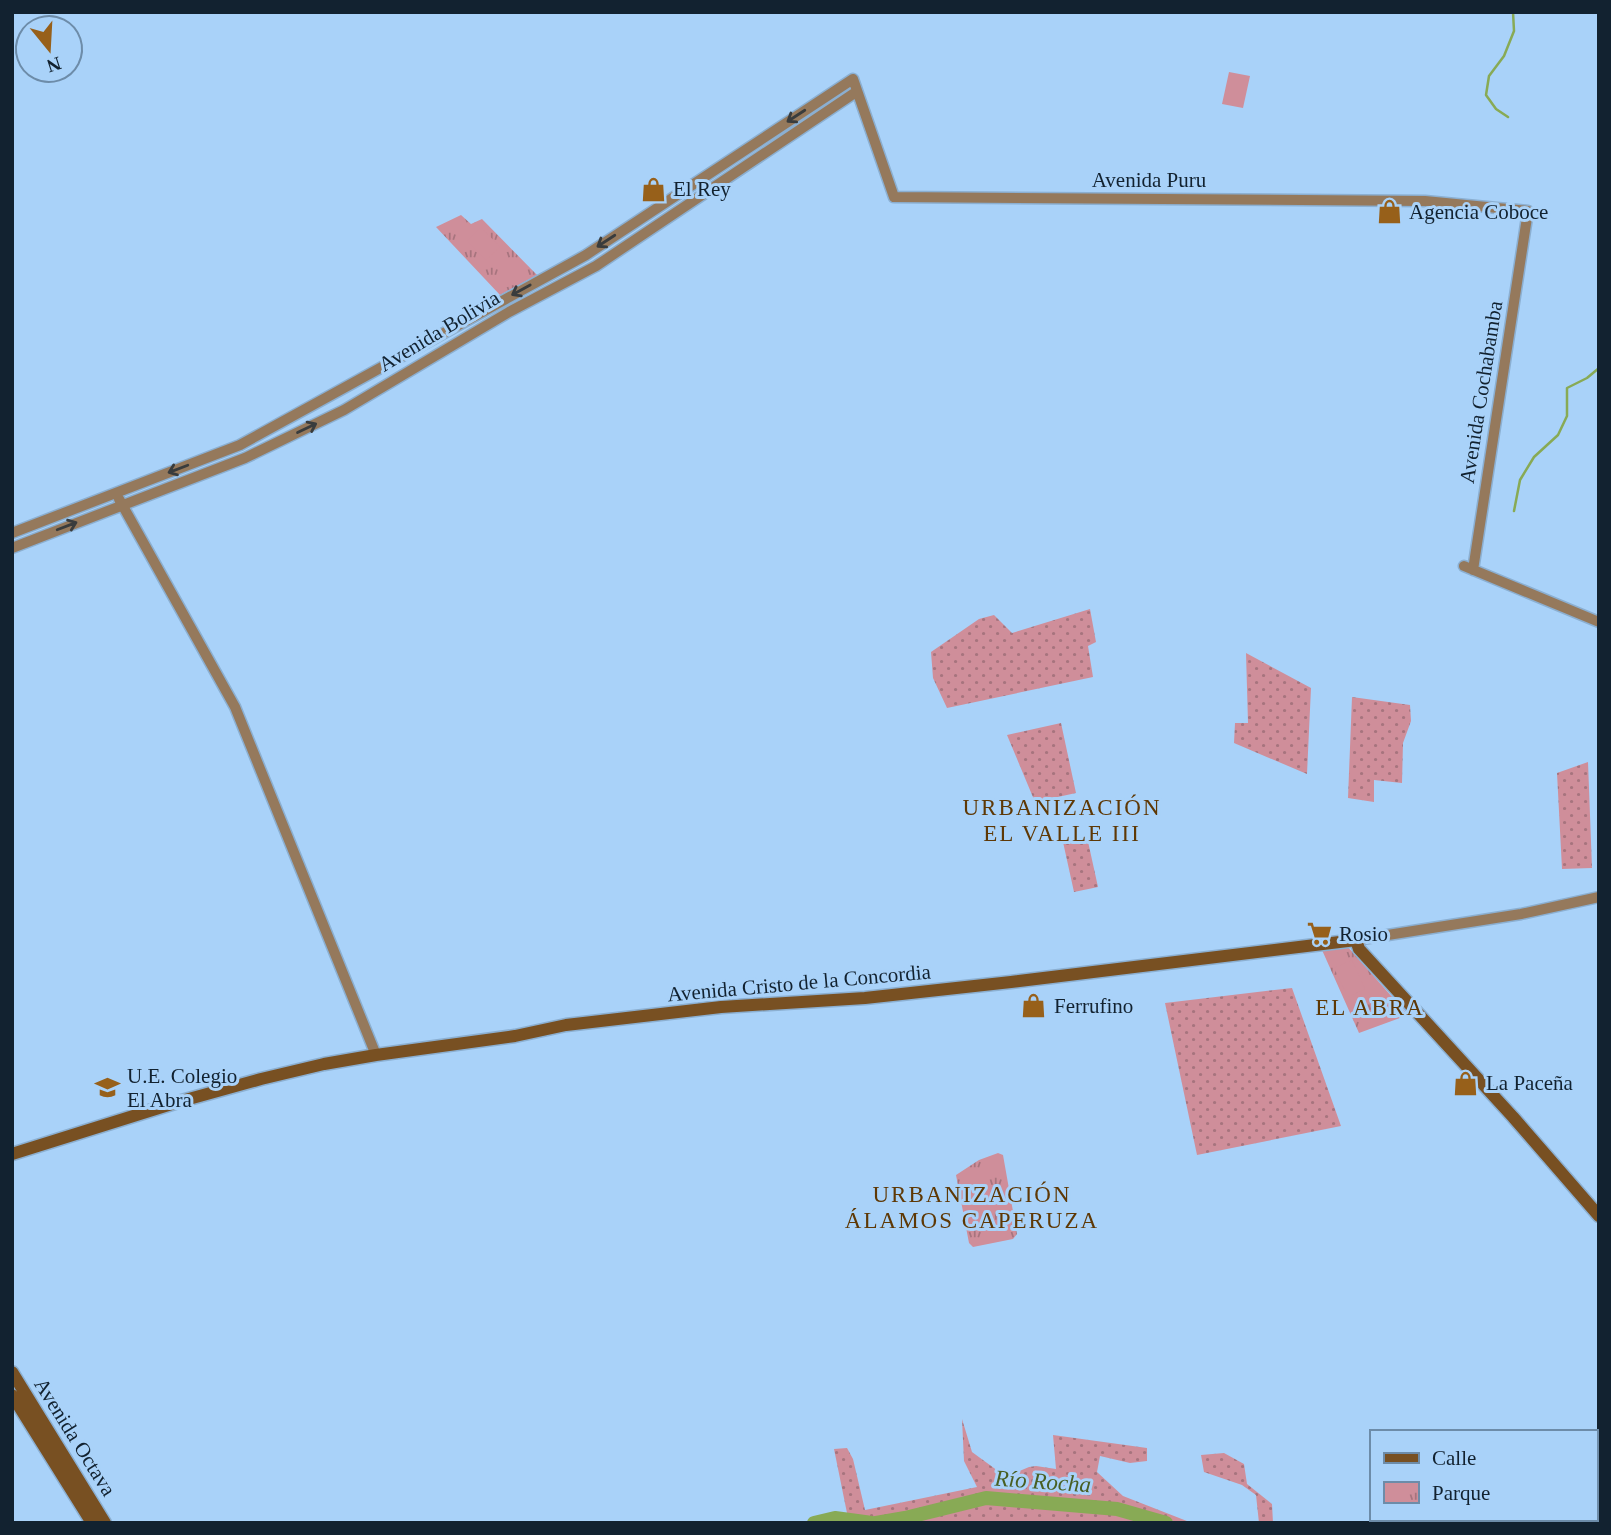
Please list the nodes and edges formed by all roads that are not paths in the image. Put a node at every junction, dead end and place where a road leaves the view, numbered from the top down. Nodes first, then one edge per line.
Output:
1 (853, 79) joint
2 (856, 92) junction
3 (1528, 211) joint
4 (116, 493) junction
5 (123, 505) junction
6 (12, 533) edge
7 (12, 547) edge
8 (1599, 622) edge
9 (1599, 897) edge
10 (1356, 940) junction
11 (376, 1055) junction
12 (12, 1154) edge
13 (1599, 1216) edge
14 (12, 1373) edge
15 (12, 1395) edge
16 (92, 1523) edge
17 (105, 1523) edge

1 - 2 street, Avenida Puru
1 -> 4 street, Avenida Bolivia
2 - 3 street, Avenida Puru
5 -> 2 street, Avenida Bolivia
3 - 8 street, Avenida Cochabamba
4 - 5 street
4 - 6 street, Avenida Bolivia
7 -> 5 street, Avenida Bolivia
5 - 11 street
9 - 10 street, Avenida Cristo de la Concordia
10 - 11 main road, Avenida Cristo de la Concordia
10 - 13 main road
11 - 12 main road, Avenida Cristo de la Concordia
14 - 17 main road, Avenida Octava
15 - 16 main road, Avenida Octava

